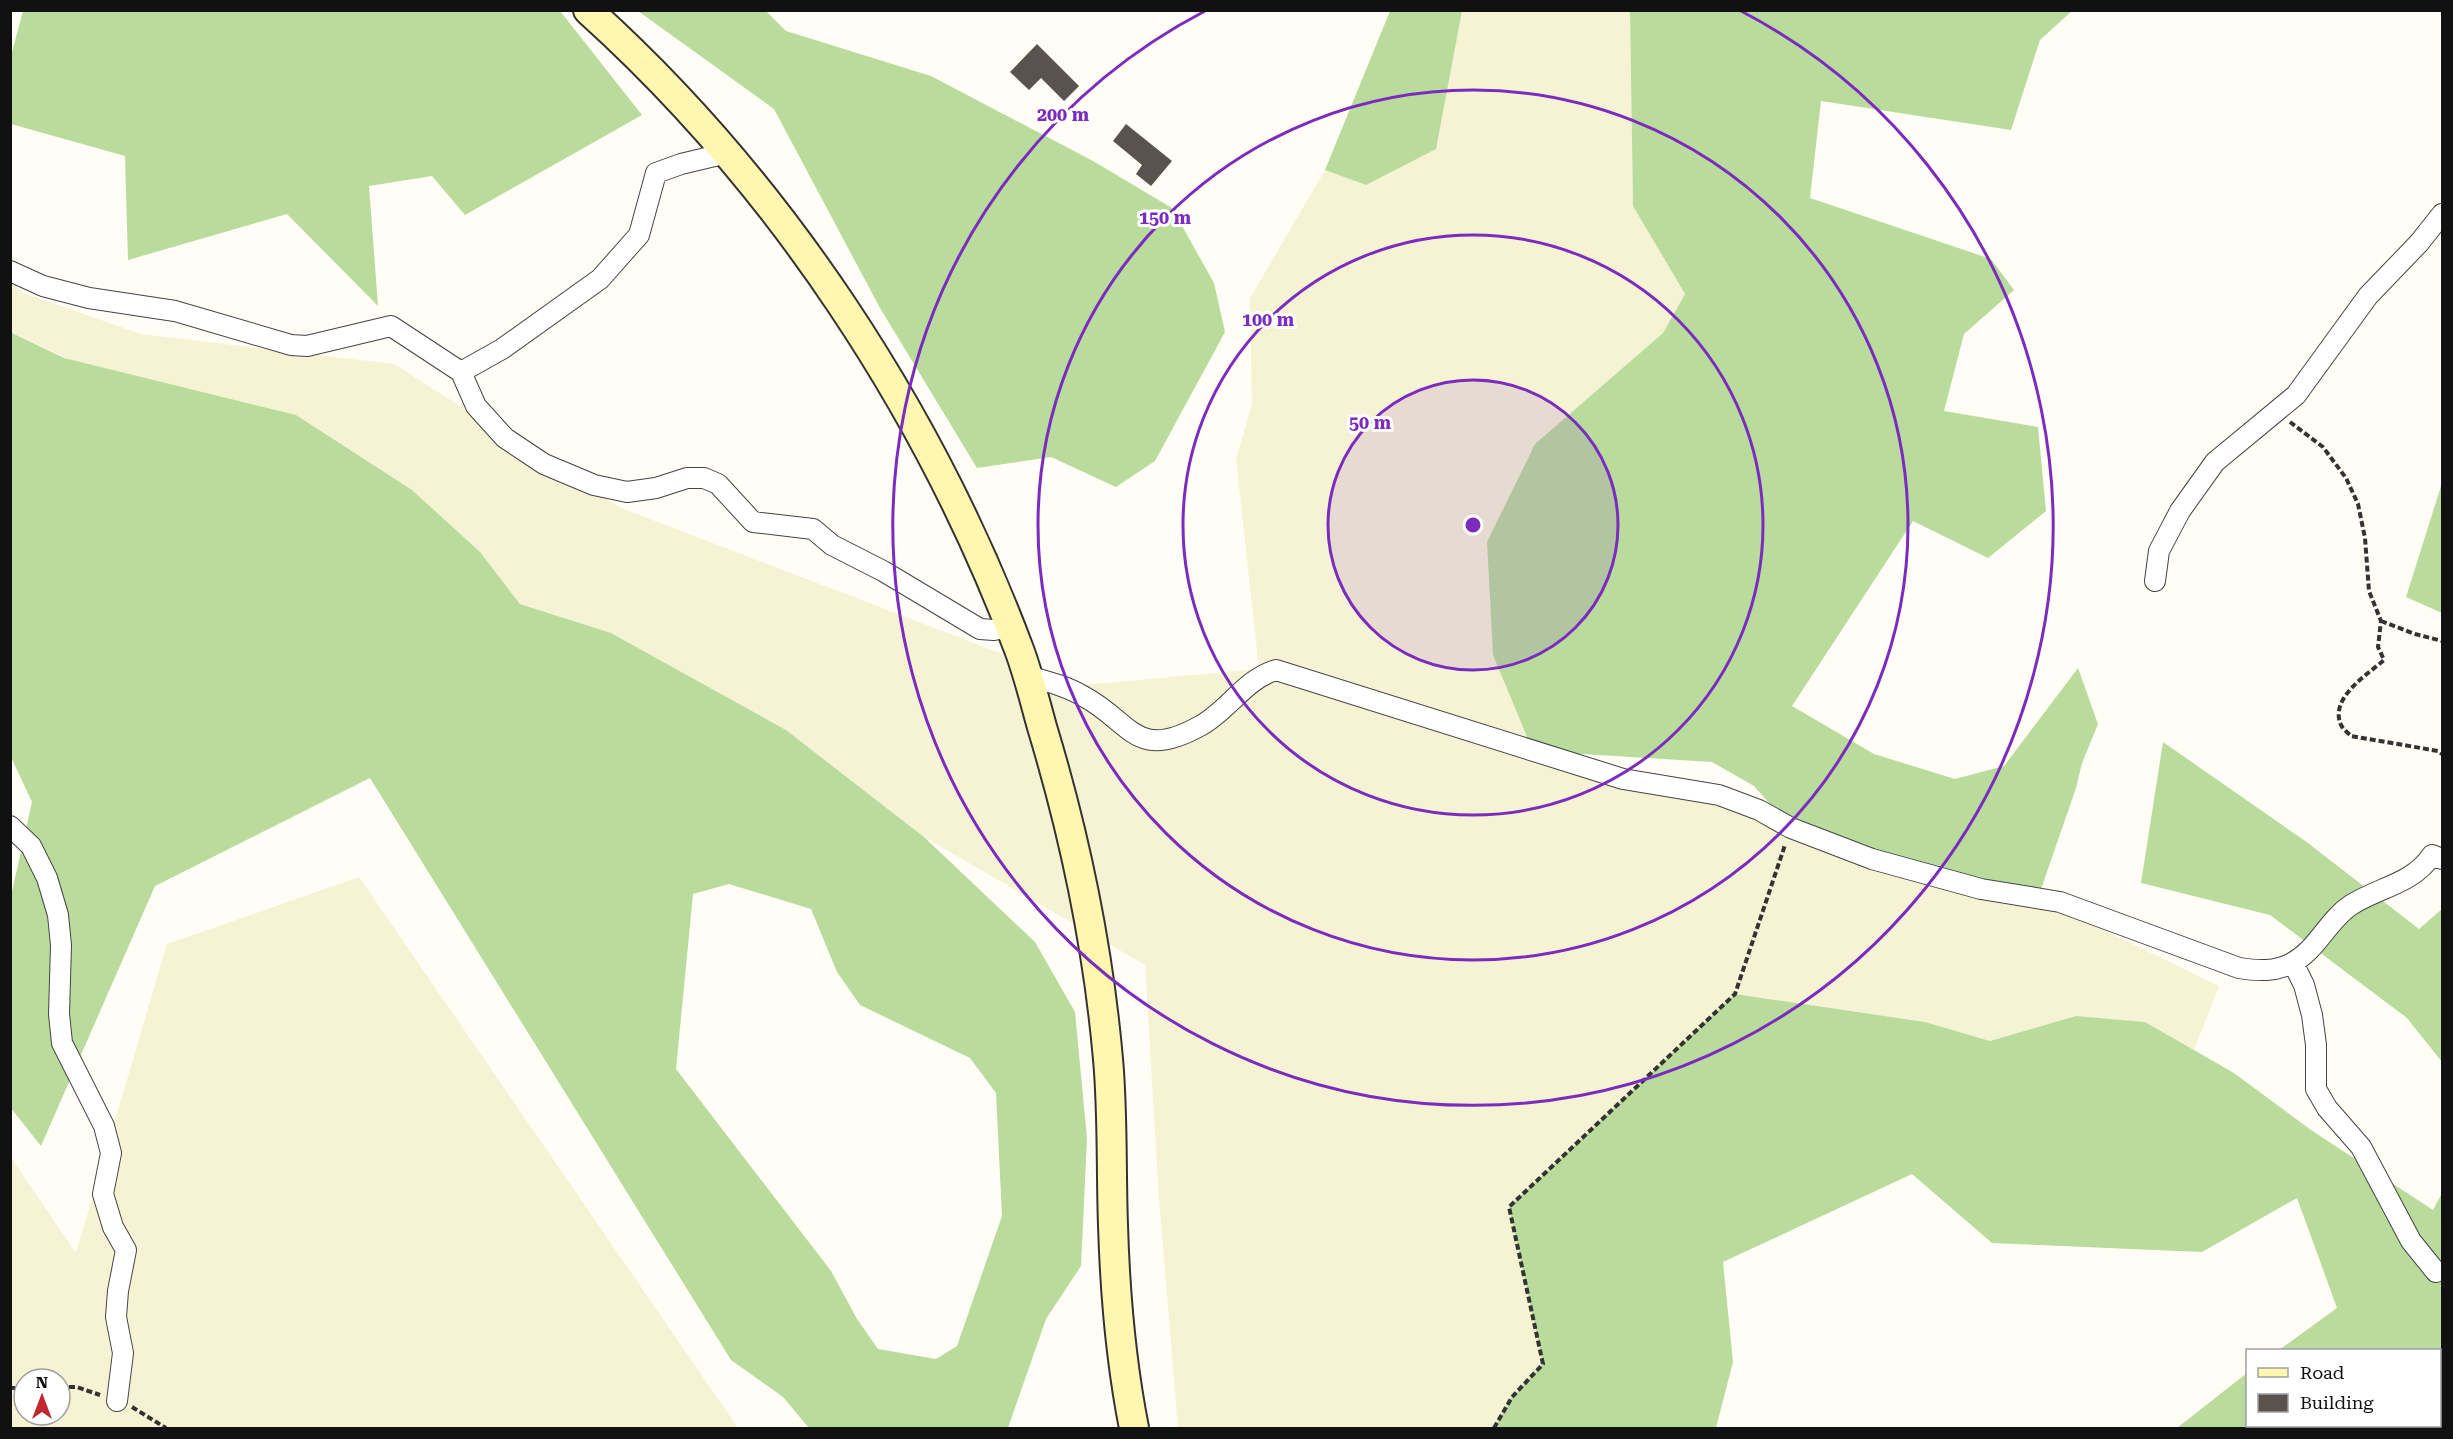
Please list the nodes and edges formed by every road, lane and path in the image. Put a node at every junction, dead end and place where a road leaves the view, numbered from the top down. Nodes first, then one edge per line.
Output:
1 (588, 10) edge
2 (727, 153) junction
3 (2442, 214) edge
4 (10, 271) edge
5 (461, 372) junction
6 (2276, 411) junction
7 (2155, 580) dead end
8 (2381, 621) junction
9 (1009, 627) junction
10 (2442, 641) edge
11 (1027, 676) junction
12 (2442, 754) edge
13 (10, 826) edge
14 (1791, 828) junction
15 (2442, 859) edge
16 (2293, 963) junction
17 (2436, 1272) dead end
18 (117, 1401) dead end
19 (1134, 1428) edge
20 (1494, 1428) edge

1 - 2 street
2 - 5 street
2 - 9 street
3 - 6 street
4 - 5 street
5 - 9 street
6 - 7 street
6 - 8 path
8 - 10 path
8 - 12 path
9 - 11 street
11 - 14 street
11 - 19 street
13 - 18 street
14 - 16 street
14 - 20 path
15 - 16 street
16 - 17 street

